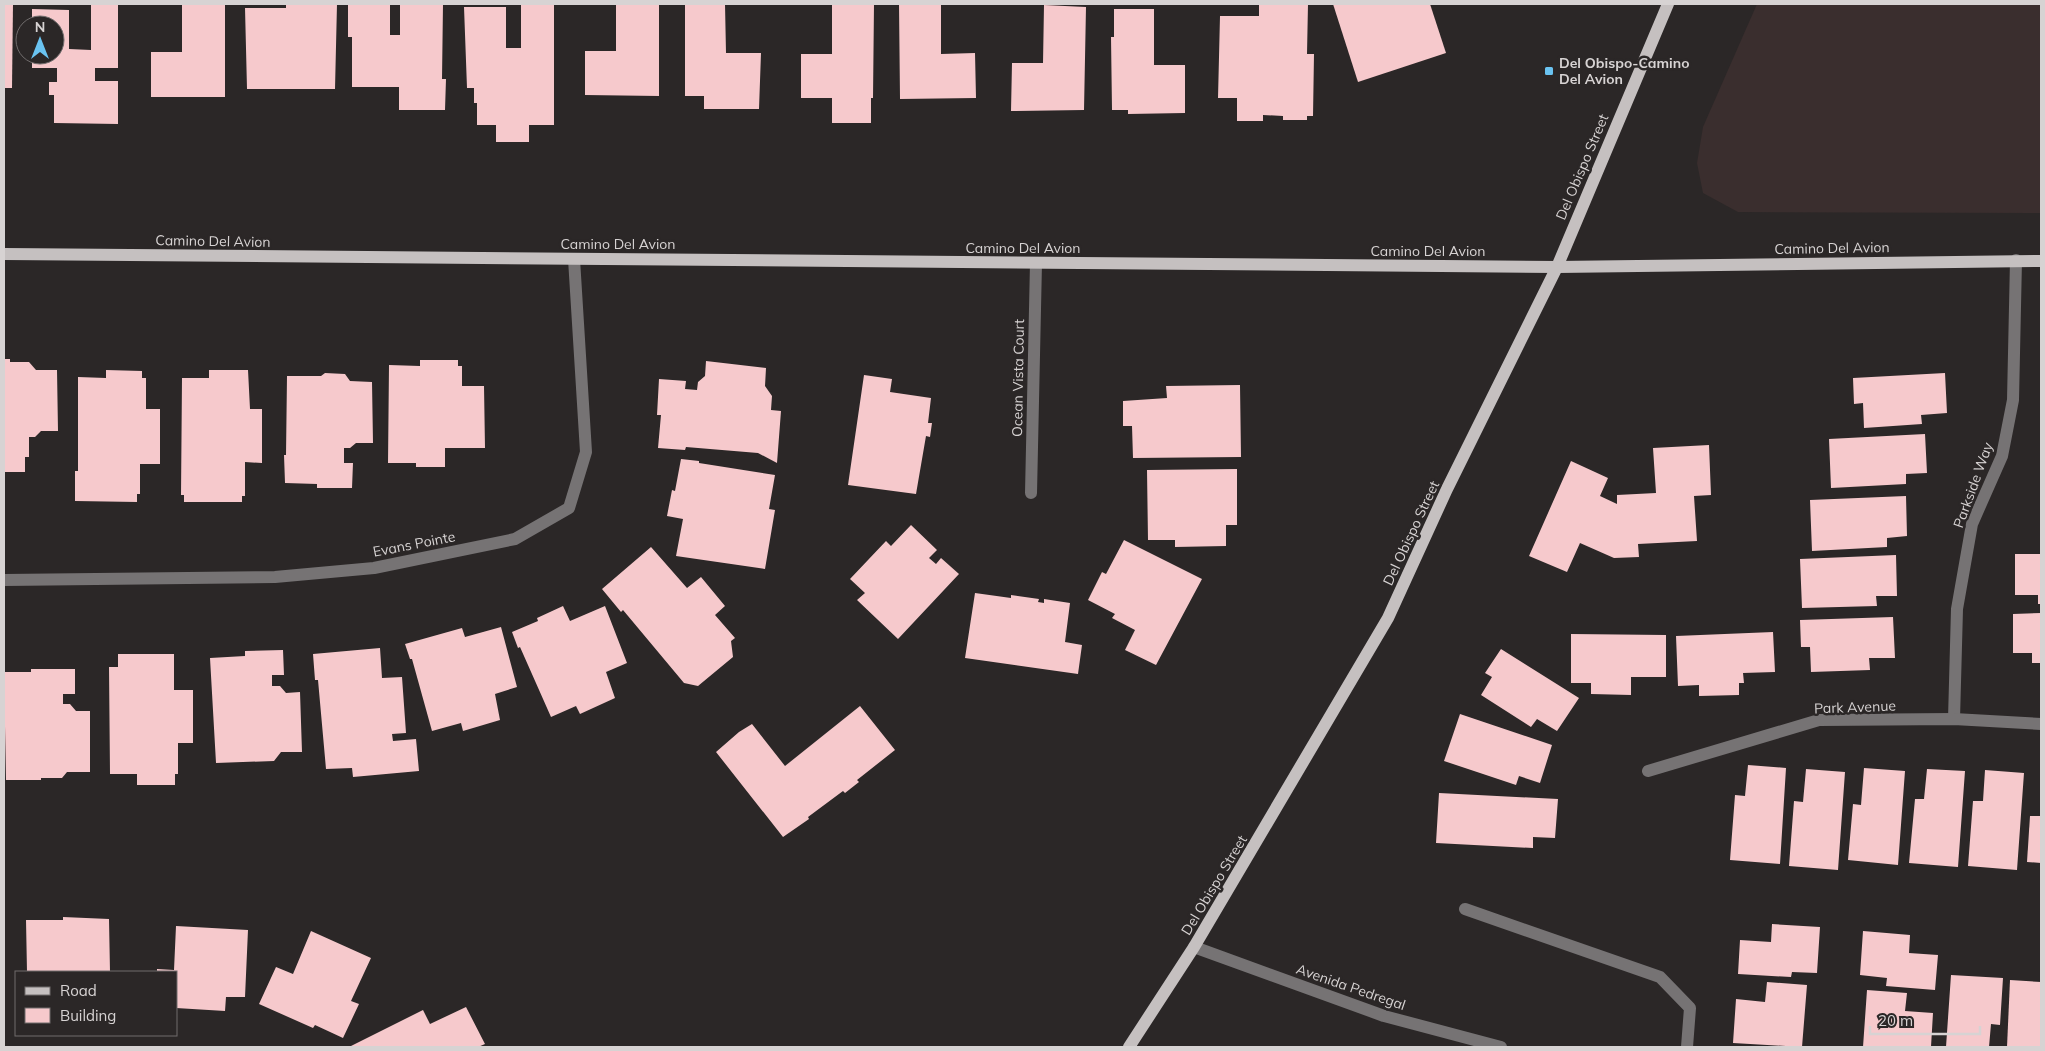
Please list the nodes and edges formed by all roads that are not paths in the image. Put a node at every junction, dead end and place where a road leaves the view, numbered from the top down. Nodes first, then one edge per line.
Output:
1 (1668, 4) edge
2 (4, 254) edge
3 (574, 259) junction
4 (2016, 260) junction
5 (2041, 261) edge
6 (1036, 263) junction
7 (1556, 267) junction
8 (1030, 493) dead end
9 (4, 580) edge
10 (1954, 719) junction
11 (2041, 724) edge
12 (1648, 771) dead end
13 (1465, 909) dead end
14 (1194, 947) junction
15 (1129, 1047) edge
16 (1501, 1047) edge
17 (1687, 1047) edge

1 - 7 main road, Del Obispo Street
2 - 3 main road, Camino Del Avion
3 - 6 main road, Camino Del Avion
3 - 9 street, Evans Pointe
4 - 5 main road, Camino Del Avion
4 - 7 main road, Camino Del Avion
4 - 10 street, Parkside Way
6 - 7 main road, Camino Del Avion
6 - 8 street, Ocean Vista Court
7 - 14 main road, Del Obispo Street
10 - 11 street, Park Avenue
10 - 12 street, Park Avenue
13 - 17 street
14 - 15 main road, Del Obispo Street
14 - 16 street, Avenida Pedregal

